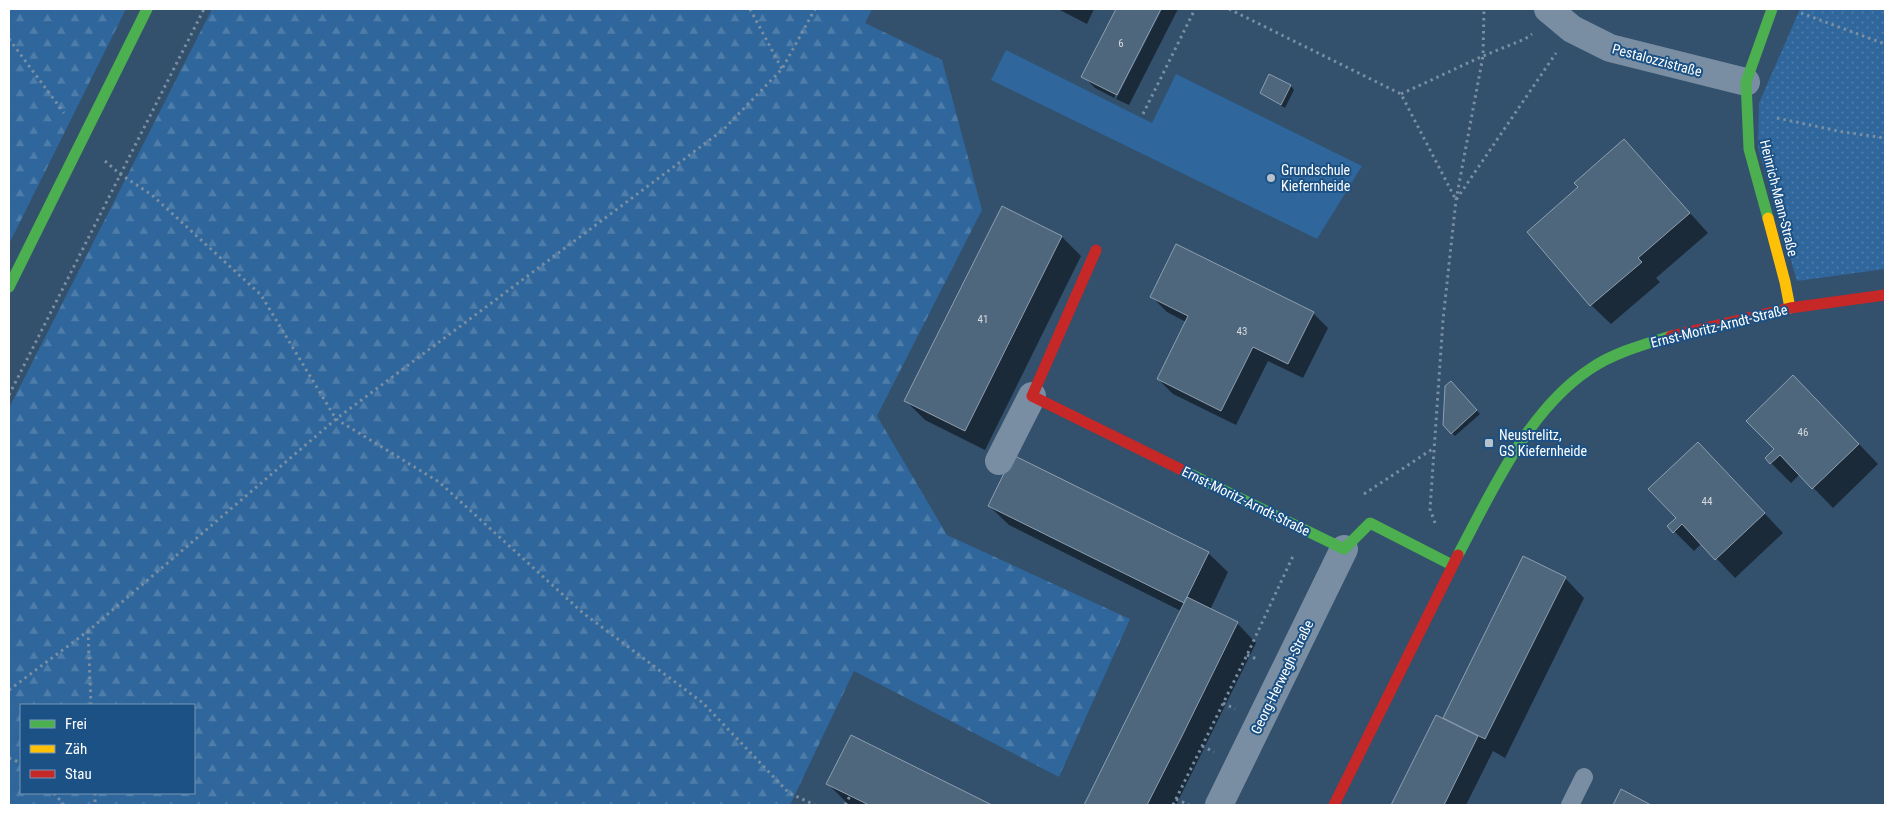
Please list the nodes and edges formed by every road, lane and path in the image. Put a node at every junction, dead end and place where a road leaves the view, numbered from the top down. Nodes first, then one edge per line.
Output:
1 (147, 9) edge
2 (204, 9) edge
3 (750, 9) edge
4 (815, 9) edge
5 (1195, 9) edge
6 (1229, 9) edge
7 (1484, 9) edge
8 (1772, 9) edge
9 (1800, 12) dead end
10 (1559, 18) edge
11 (9, 39) edge
12 (1885, 44) edge
13 (1483, 56) junction
14 (782, 69) junction
15 (1746, 82) junction
16 (1401, 94) junction
17 (1747, 111) junction
18 (1143, 114) dead end
19 (1885, 138) edge
20 (82, 140) junction
21 (120, 174) junction
22 (1456, 200) junction
23 (1096, 250) dead end
24 (9, 287) edge
25 (1885, 295) edge
26 (1790, 308) junction
27 (9, 395) edge
28 (1032, 396) junction
29 (336, 419) junction
30 (1435, 448) junction
31 (1000, 462) dead end
32 (1359, 498) dead end
33 (1305, 530) junction
34 (1344, 549) junction
35 (1452, 565) junction
36 (88, 631) junction
37 (9, 690) edge
38 (91, 704) edge
39 (1584, 777) dead end
40 (55, 794) edge
41 (850, 796) dead end
42 (1175, 799) junction
43 (64, 805) edge
44 (815, 805) edge
45 (845, 805) edge
46 (1172, 805) edge
47 (1189, 805) edge
48 (1219, 805) edge
49 (1334, 805) edge
50 (1570, 805) edge

1 - 20 street
2 - 21 path
3 - 14 path
4 - 14 path
5 - 18 path
6 - 16 path
7 - 13 path
8 - 15 street, Heinrich-Mann-Straße
9 - 12 path
10 - 13 path
10 - 15 street, Pestalozzistraße
10 - 22 path
11 - 20 path
13 - 16 path
13 - 22 path
14 - 29 path
15 - 17 street, Heinrich-Mann-Straße
16 - 22 path
17 - 19 path
17 - 26 street, Heinrich-Mann-Straße
20 - 21 path
20 - 24 street
21 - 27 path
21 - 29 path
22 - 30 path
23 - 28 street
25 - 26 street, Ernst-Moritz-Arndt-Straße
26 - 35 street, Ernst-Moritz-Arndt-Straße
28 - 31 street
28 - 33 street, Ernst-Moritz-Arndt-Straße
29 - 36 path
29 - 44 path
30 - 32 path
30 - 35 path
33 - 34 street, Ernst-Moritz-Arndt-Straße
33 - 42 path
34 - 35 street
34 - 48 street, Georg-Herwegh-Straße
35 - 49 street, Ernst-Moritz-Arndt-Straße
36 - 37 path
36 - 38 path
39 - 50 lane
40 - 43 path
41 - 45 path
42 - 46 path
42 - 47 path

